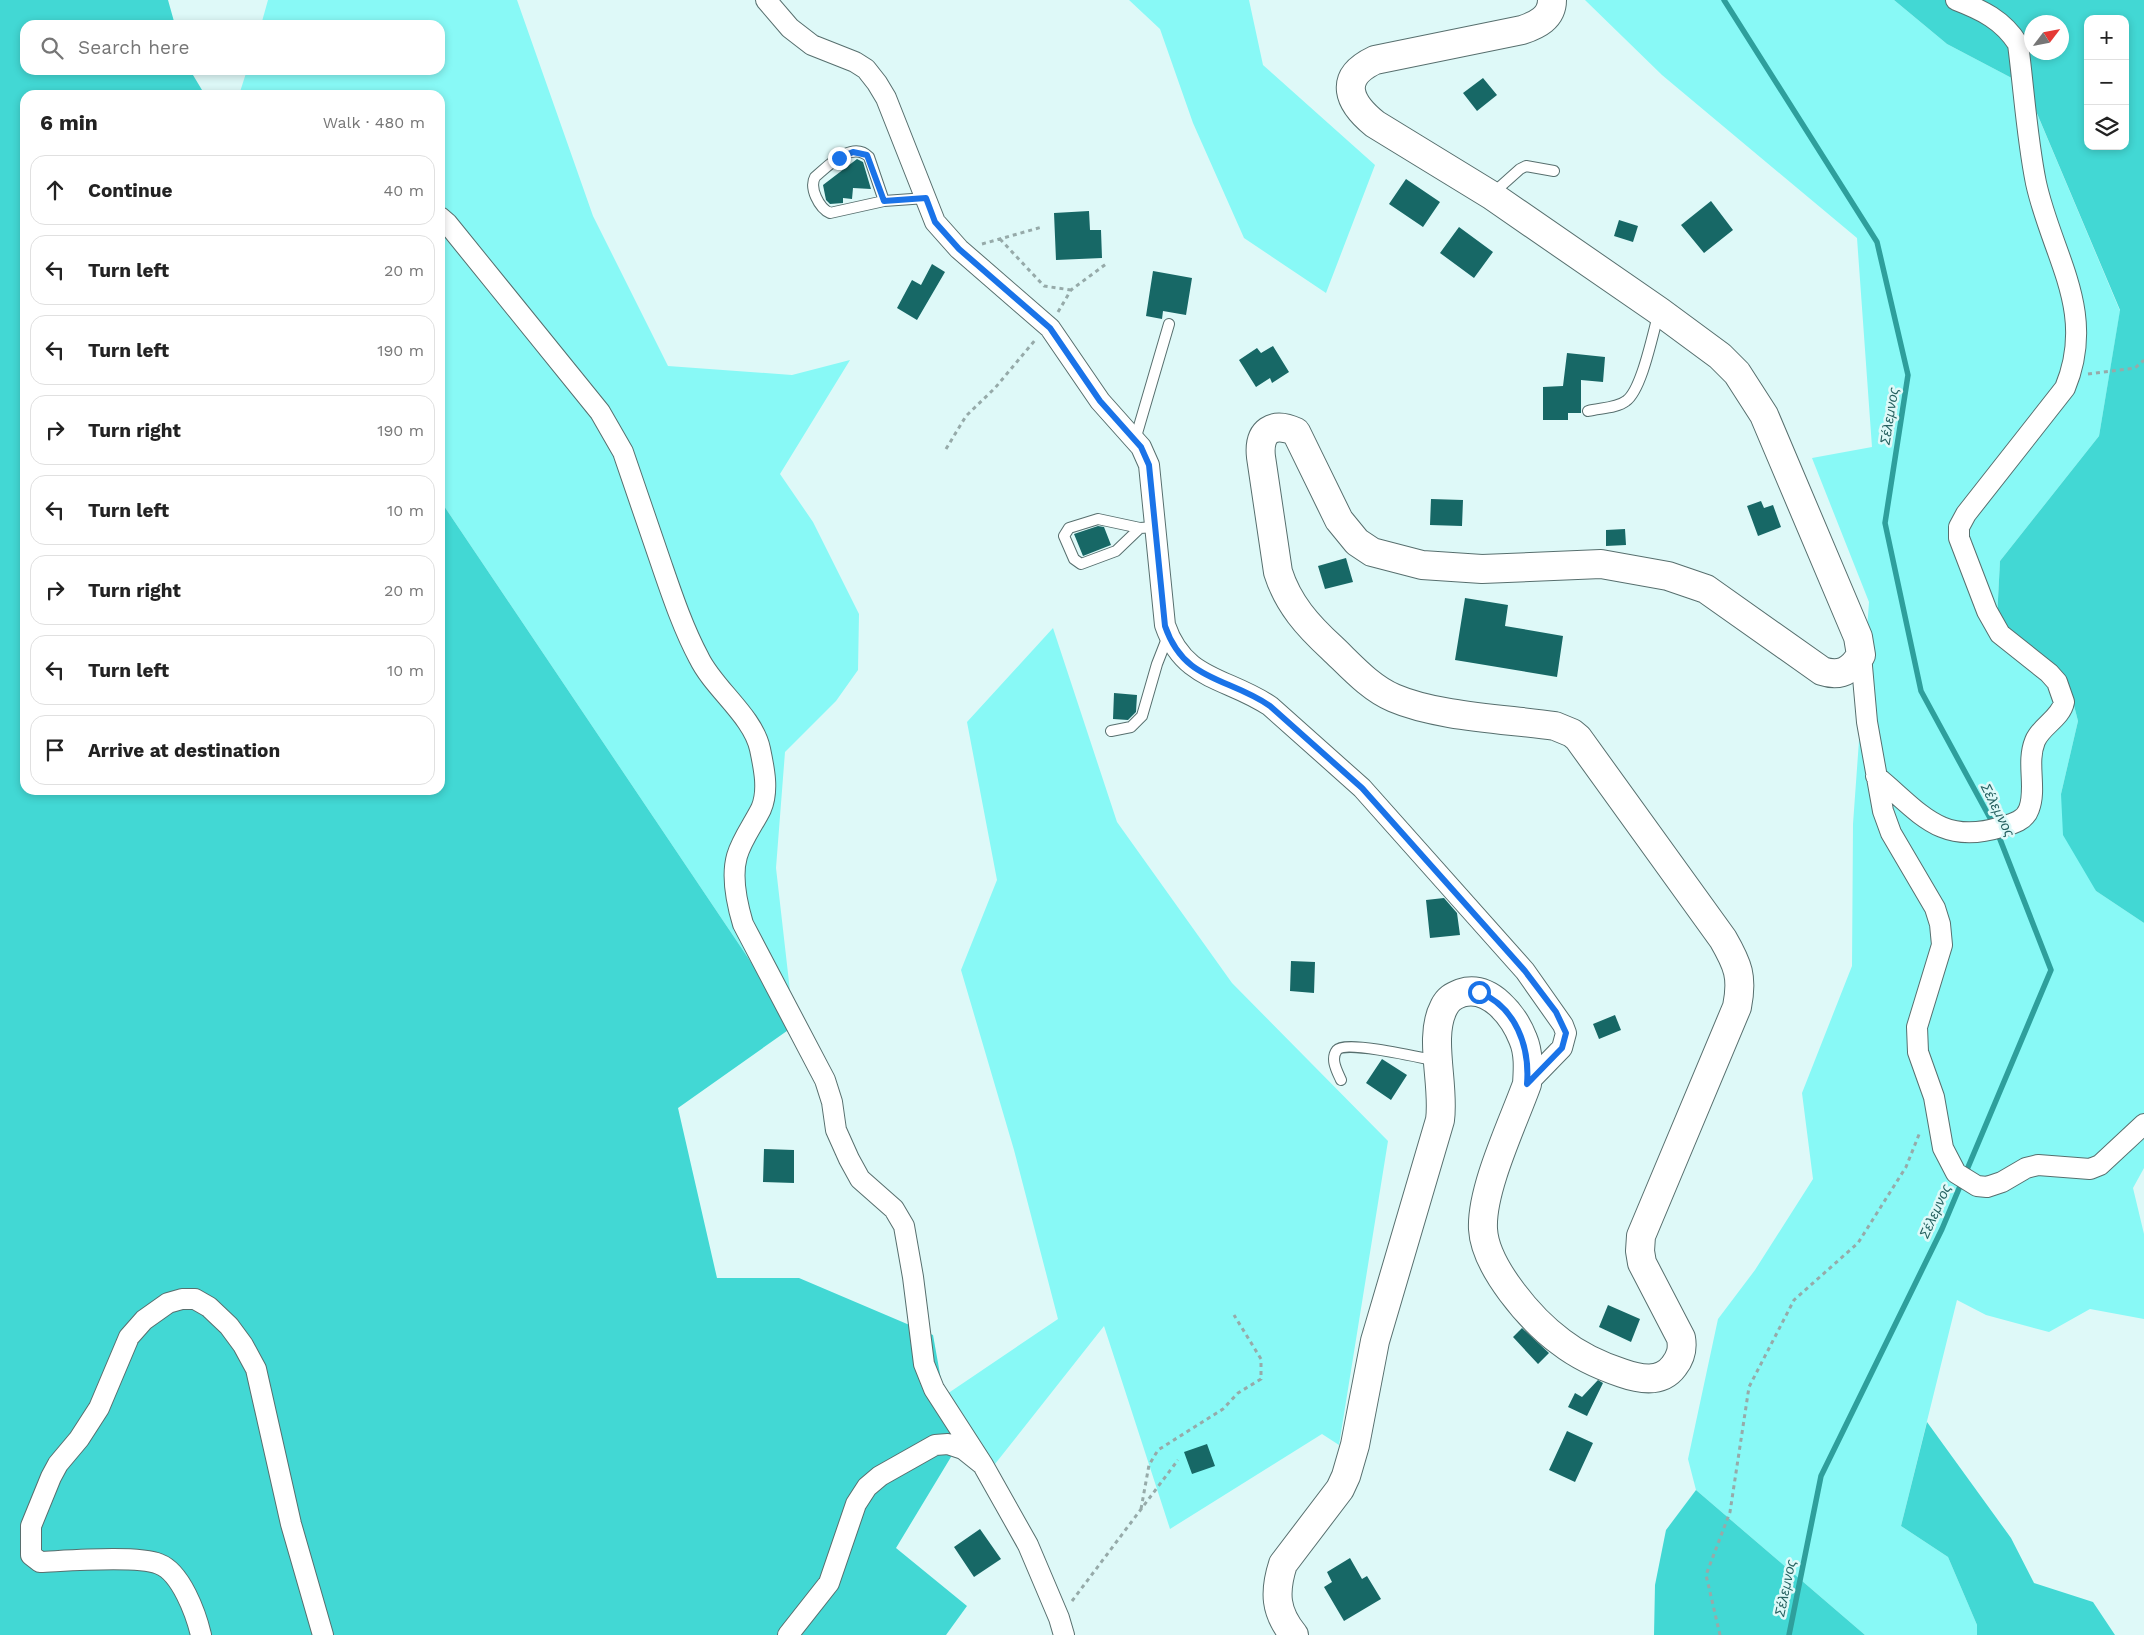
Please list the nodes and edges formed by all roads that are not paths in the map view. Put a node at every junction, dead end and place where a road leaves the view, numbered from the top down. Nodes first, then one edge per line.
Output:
1 (766, 0) edge
2 (1552, 0) edge
3 (1956, 0) edge
4 (1554, 171) dead end
5 (1491, 195) junction
6 (926, 198) junction
7 (884, 201) junction
8 (445, 221) edge
9 (1659, 311) junction
10 (1169, 324) dead end
11 (1588, 411) dead end
12 (1135, 440) junction
13 (1148, 528) junction
14 (1168, 636) junction
15 (1861, 655) junction
16 (1111, 732) dead end
17 (1876, 776) junction
18 (1438, 1061) junction
19 (1341, 1080) dead end
20 (1527, 1084) junction
21 (2144, 1124) edge
22 (983, 1465) junction
23 (1062, 1626) edge
24 (201, 1635) edge
25 (323, 1635) edge
26 (788, 1635) edge
27 (1294, 1635) edge

1 - 6 street
2 - 5 main road
3 - 17 street
4 - 5 lane
5 - 9 main road
6 - 7 lane
6 - 12 street
7 - 7 lane
8 - 22 street
9 - 11 lane
9 - 15 main road
10 - 12 lane
12 - 13 street
13 - 13 lane
13 - 14 street
14 - 16 lane
14 - 20 street
15 - 17 street
15 - 20 main road
17 - 21 street
18 - 19 lane
18 - 20 main road
18 - 27 main road
22 - 23 street
22 - 26 street
24 - 25 street

